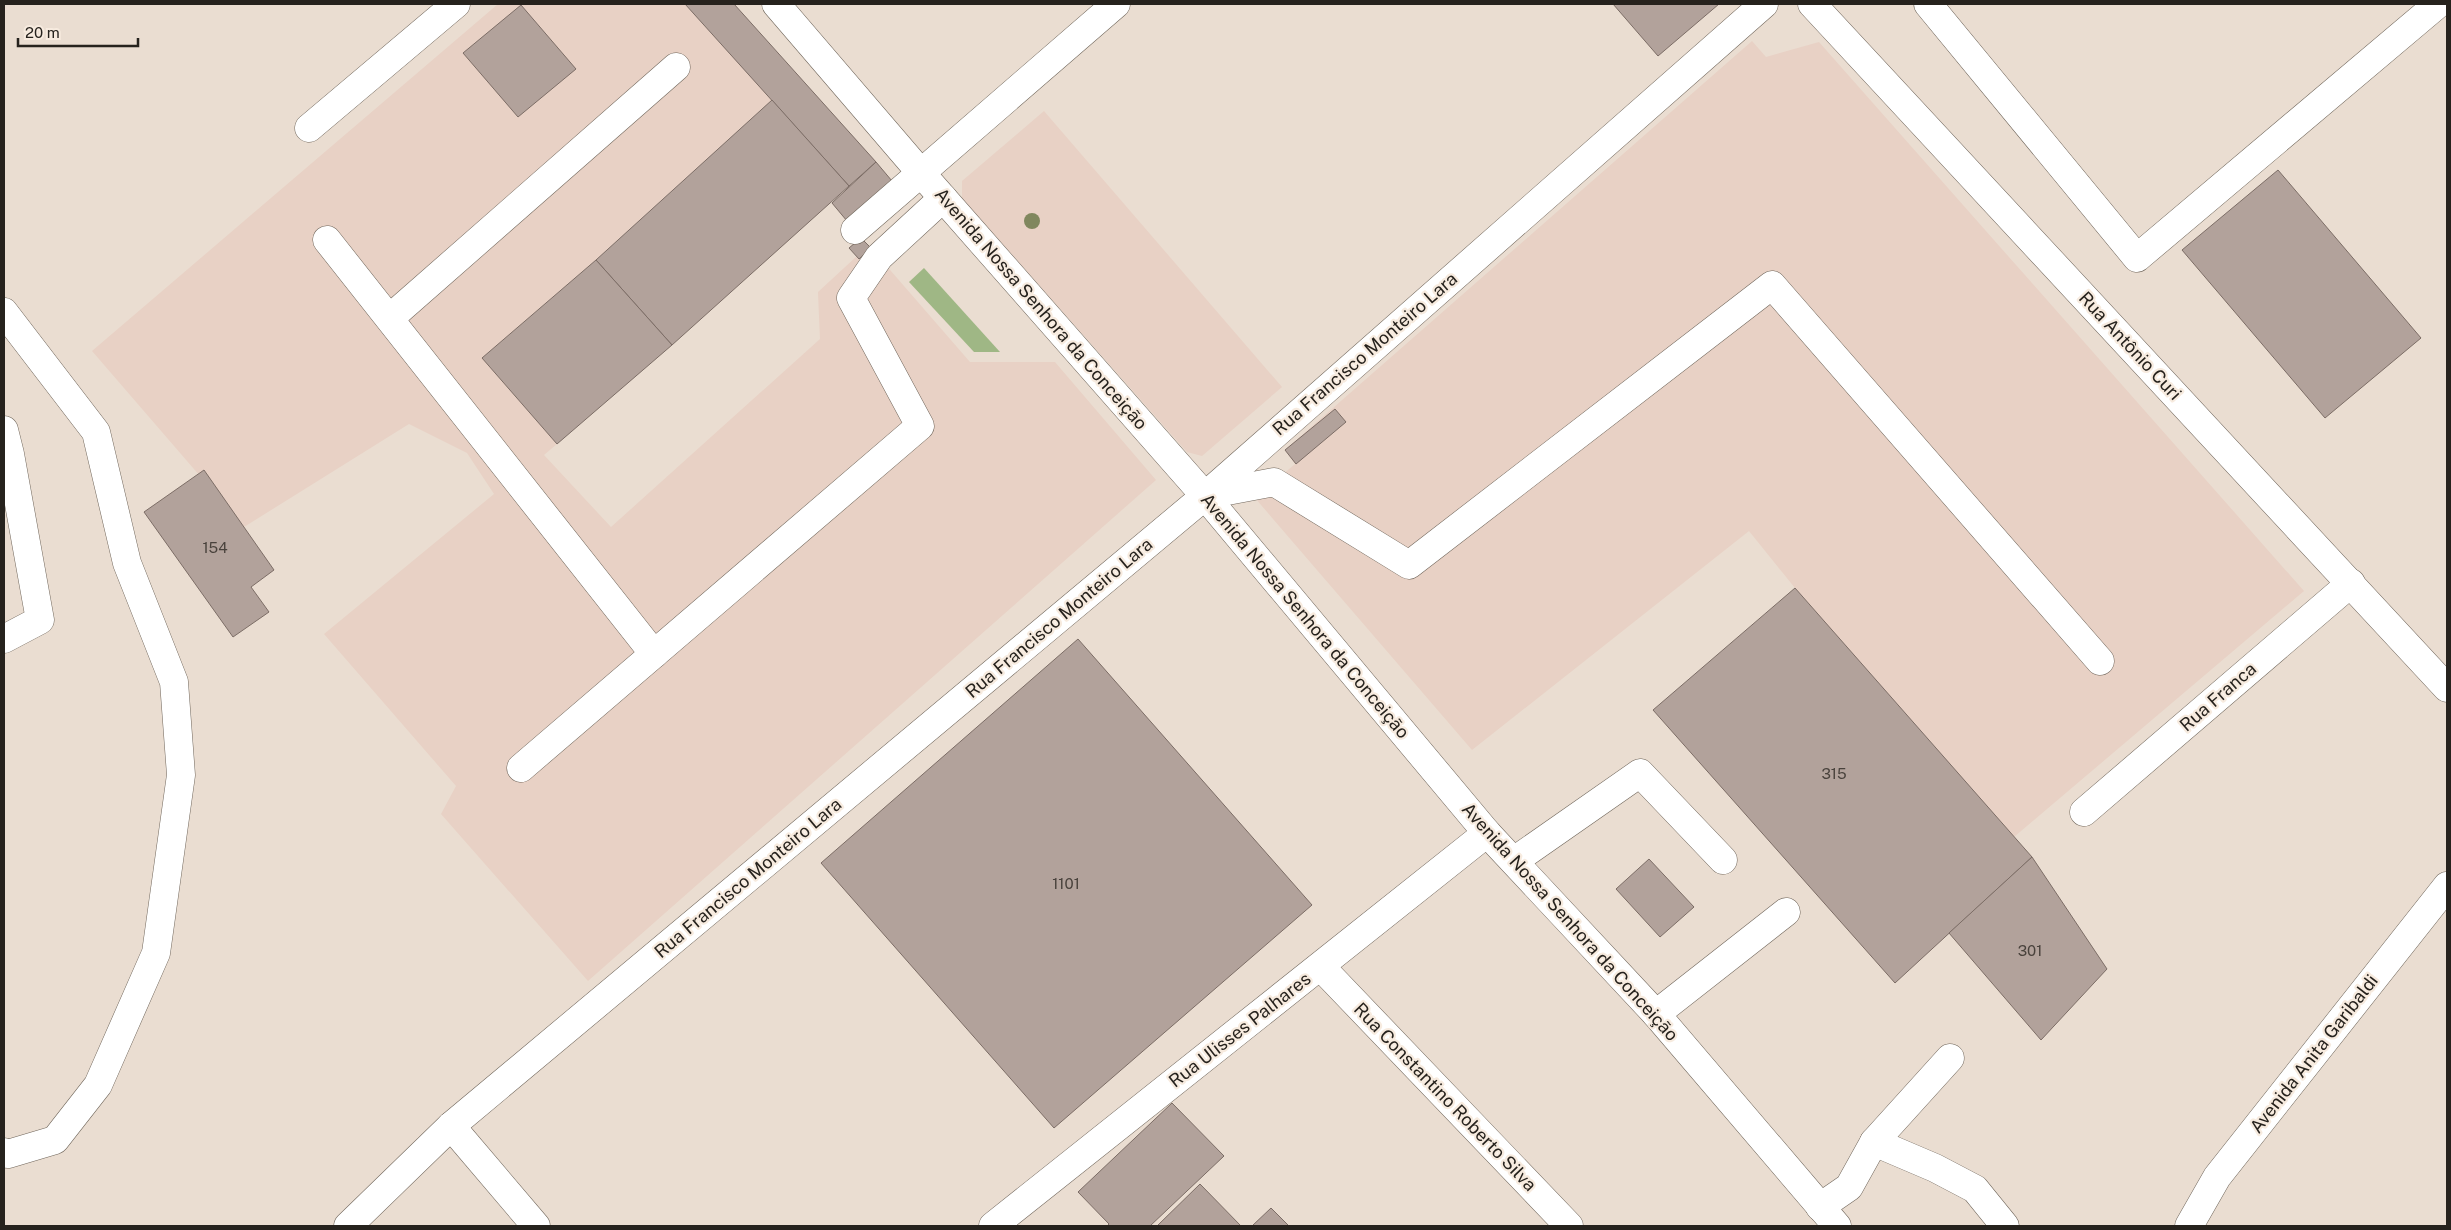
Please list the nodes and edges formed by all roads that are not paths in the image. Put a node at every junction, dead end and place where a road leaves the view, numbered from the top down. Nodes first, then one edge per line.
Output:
1 (456, 4) edge
2 (776, 4) edge
3 (1116, 4) edge
4 (1764, 4) edge
5 (1812, 4) edge
6 (1928, 4) edge
7 (2438, 4) edge
8 (676, 67) dead end
9 (309, 128) dead end
10 (921, 174) junction
11 (943, 198) junction
12 (855, 230) dead end
13 (327, 240) dead end
14 (4, 312) edge
15 (390, 318) junction
16 (4, 430) edge
17 (1205, 496) junction
18 (2351, 582) junction
19 (4, 639) edge
20 (654, 654) junction
21 (2100, 661) dead end
22 (2447, 688) edge
23 (522, 768) dead end
24 (2084, 812) dead end
25 (1487, 833) junction
26 (1723, 860) dead end
27 (1514, 861) junction
28 (2447, 886) edge
29 (1786, 912) dead end
30 (1321, 967) junction
31 (1656, 1014) junction
32 (1950, 1058) dead end
33 (451, 1126) junction
34 (1874, 1142) junction
35 (4, 1152) edge
36 (1829, 1217) edge
37 (1005, 1222) edge
38 (348, 1226) edge
39 (536, 1226) edge
40 (1570, 1226) edge
41 (2005, 1226) edge
42 (2189, 1226) edge

1 - 9 street
2 - 10 street, Avenida Nossa Senhora da Conceição
3 - 10 street
4 - 17 street, Rua Francisco Monteiro Lara
5 - 18 street, Rua Antônio Curi
6 - 7 street
8 - 15 street
10 - 11 street, Avenida Nossa Senhora da Conceição
10 - 12 street
11 - 17 street, Avenida Nossa Senhora da Conceição
11 - 20 street
13 - 15 street
14 - 35 street
15 - 20 street
16 - 19 street
17 - 21 street
17 - 25 street, Avenida Nossa Senhora da Conceição
17 - 33 street, Rua Francisco Monteiro Lara
18 - 22 street, Rua Antônio Curi
18 - 24 street, Rua Franca
20 - 23 street
25 - 27 street, Avenida Nossa Senhora da Conceição
25 - 30 street, Rua Ulisses Palhares
26 - 27 street
27 - 31 street, Avenida Nossa Senhora da Conceição
28 - 42 street, Avenida Anita Garibaldi
29 - 31 street
30 - 37 street, Rua Ulisses Palhares
30 - 40 street, Rua Constantino Roberto Silva
31 - 36 street, Avenida Nossa Senhora da Conceição
32 - 34 street
33 - 38 street, Rua Francisco Monteiro Lara
33 - 39 street
34 - 36 street
34 - 41 street

